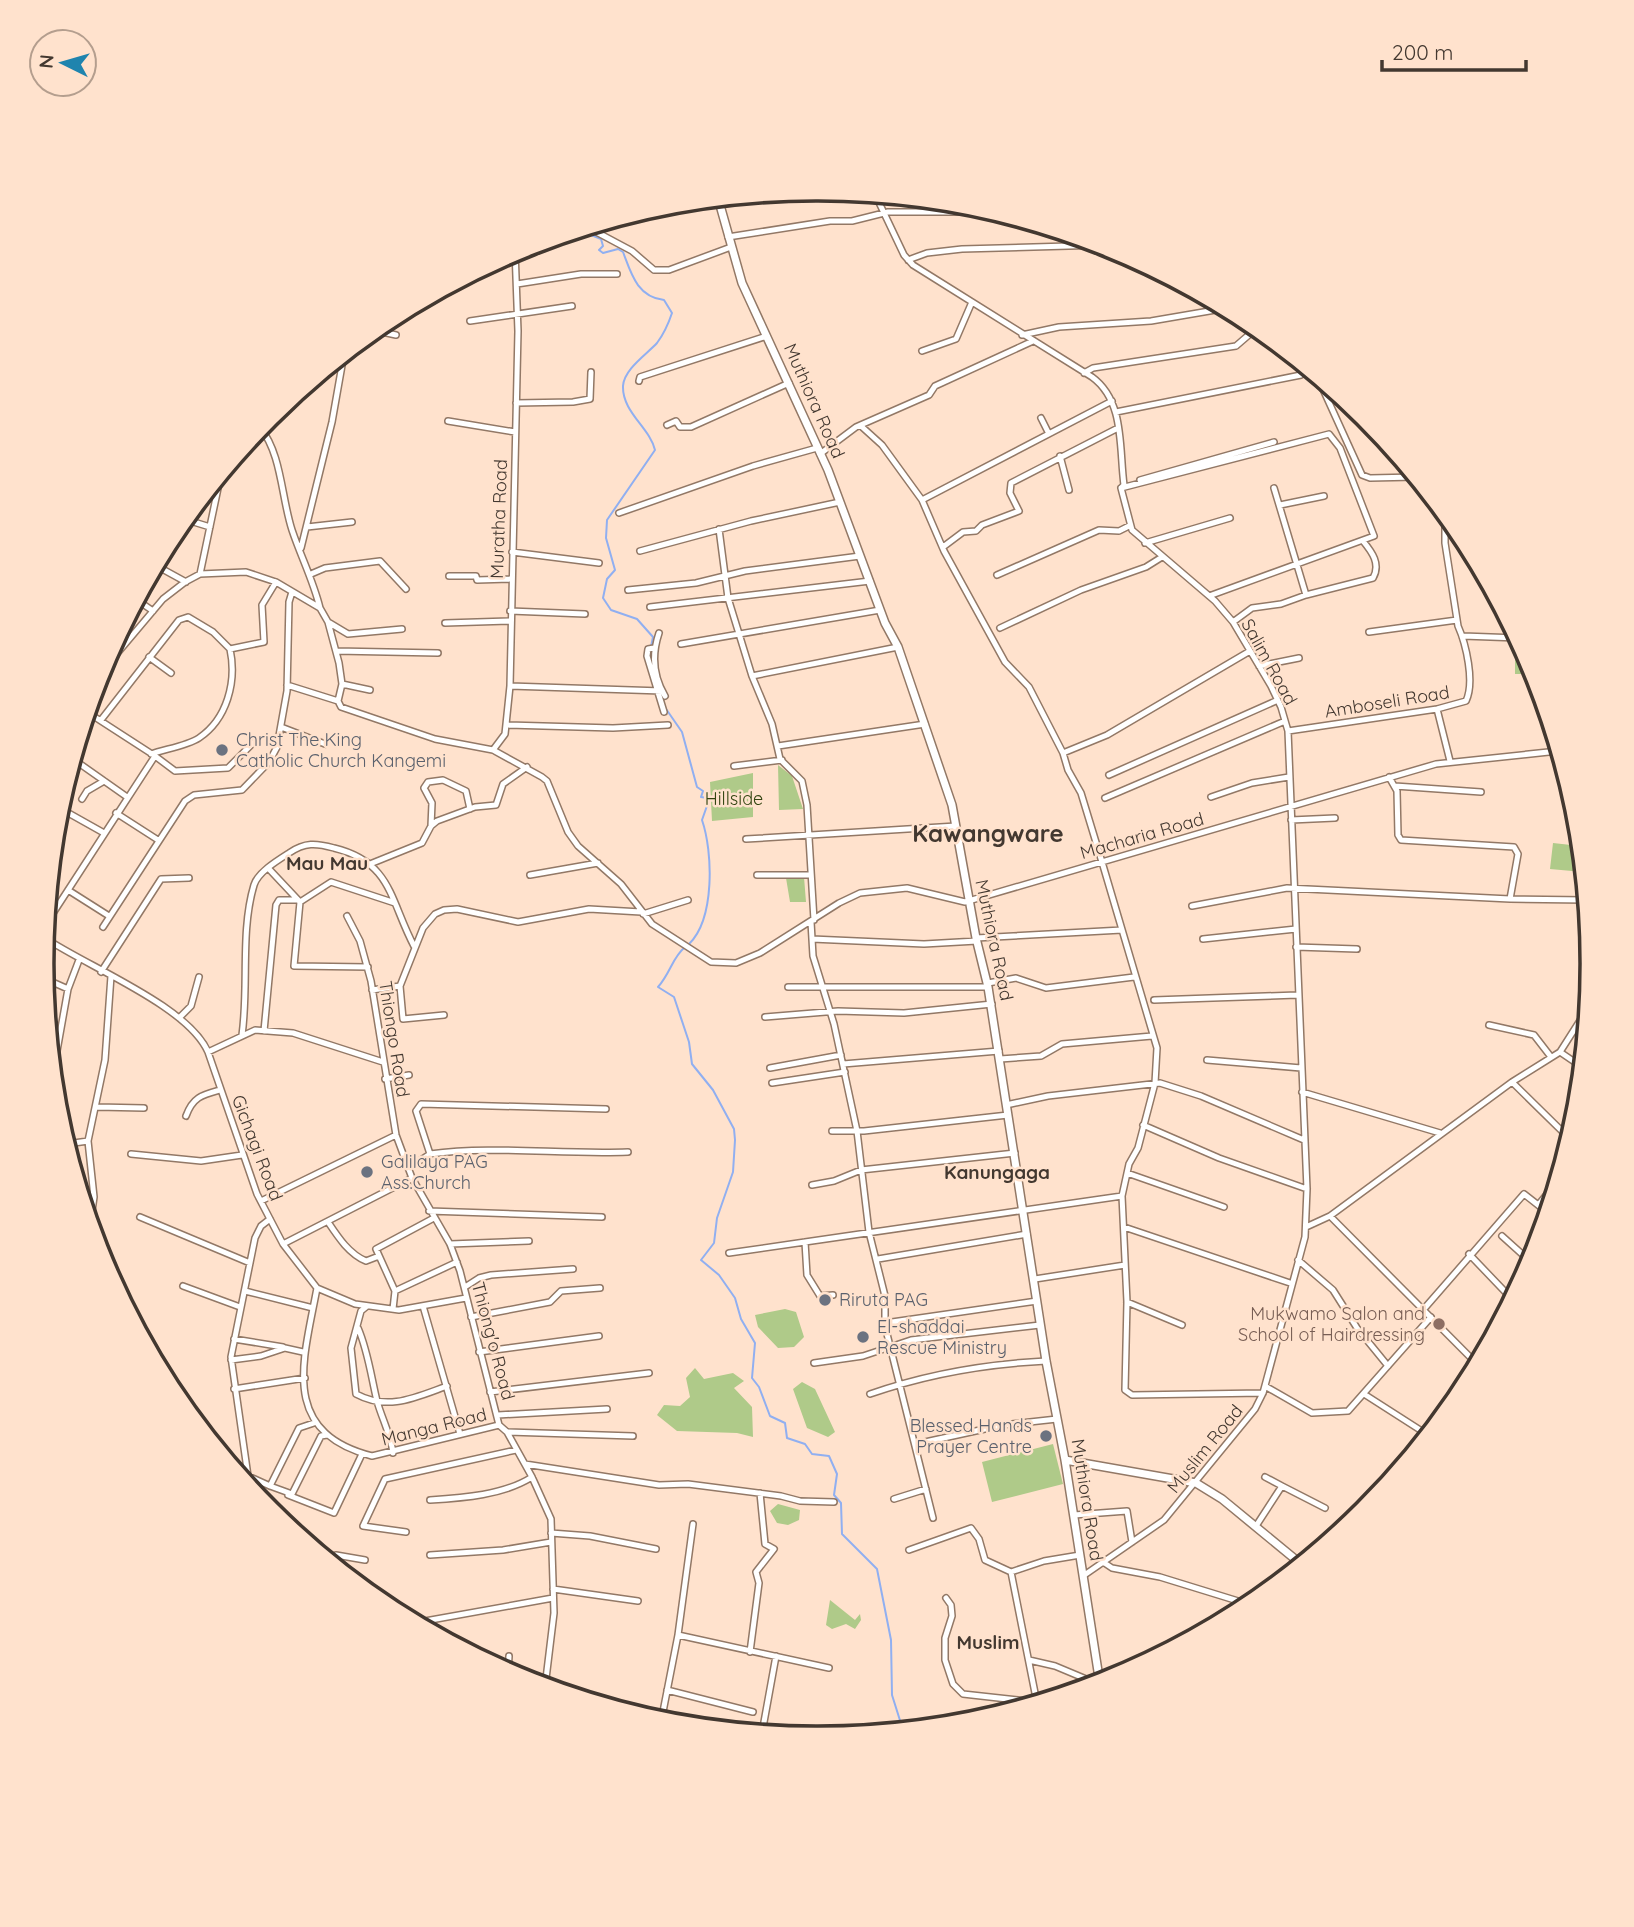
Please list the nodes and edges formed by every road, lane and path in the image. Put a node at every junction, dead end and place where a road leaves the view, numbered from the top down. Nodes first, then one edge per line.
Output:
1 (879, 203) edge
2 (721, 207) edge
3 (948, 212) edge
4 (884, 216) junction
5 (599, 233) edge
6 (728, 237) junction
7 (1075, 246) edge
8 (731, 247) junction
9 (908, 260) junction
10 (516, 263) edge
11 (617, 274) dead end
12 (517, 284) junction
13 (972, 302) junction
14 (572, 306) dead end
15 (1211, 311) edge
16 (517, 316) junction
17 (470, 321) dead end
18 (387, 333) edge
19 (396, 335) dead end
20 (1022, 335) junction
21 (1249, 335) edge
22 (766, 336) junction
23 (1033, 341) junction
24 (922, 351) dead end
25 (341, 368) edge
26 (591, 372) dead end
27 (1084, 373) junction
28 (1301, 375) edge
29 (639, 381) dead end
30 (789, 383) junction
31 (1326, 396) edge
32 (1112, 401) junction
33 (516, 403) junction
34 (1116, 412) junction
35 (1041, 418) dead end
36 (448, 421) dead end
37 (667, 425) dead end
38 (861, 426) junction
39 (1118, 428) junction
40 (515, 432) junction
41 (1048, 432) junction
42 (266, 437) edge
43 (1274, 442) dead end
44 (819, 451) junction
45 (1060, 456) junction
46 (1404, 477) edge
47 (1122, 487) junction
48 (1274, 488) dead end
49 (1069, 490) dead end
50 (217, 494) edge
51 (1324, 496) dead end
52 (922, 500) junction
53 (840, 502) junction
54 (1280, 505) junction
55 (619, 513) dead end
56 (1230, 518) dead end
57 (352, 522) dead end
58 (195, 523) edge
59 (1129, 526) junction
60 (209, 527) junction
61 (307, 527) junction
62 (719, 529) junction
63 (1446, 532) edge
64 (1363, 541) junction
65 (1145, 543) junction
66 (943, 547) junction
67 (301, 548) junction
68 (640, 551) dead end
69 (512, 552) junction
70 (860, 555) junction
71 (1162, 557) junction
72 (599, 563) dead end
73 (1296, 564) junction
74 (164, 570) edge
75 (200, 574) junction
76 (311, 574) junction
77 (724, 575) junction
78 (997, 575) dead end
79 (449, 576) dead end
80 (511, 579) junction
81 (870, 581) junction
82 (186, 582) junction
83 (276, 582) junction
84 (407, 589) dead end
85 (628, 590) dead end
86 (292, 592) junction
87 (1306, 594) junction
88 (1209, 596) junction
89 (728, 598) junction
90 (144, 605) edge
91 (650, 607) dead end
92 (320, 608) junction
93 (880, 610) junction
94 (153, 611) junction
95 (510, 611) junction
96 (585, 614) dead end
97 (1457, 620) junction
98 (509, 621) junction
99 (328, 622) junction
100 (1233, 622) junction
101 (445, 623) dead end
102 (1000, 628) dead end
103 (402, 629) dead end
104 (739, 632) junction
105 (1369, 632) dead end
106 (659, 633) dead end
107 (1463, 636) junction
108 (128, 637) edge
109 (1506, 638) edge
110 (681, 644) dead end
111 (898, 647) junction
112 (230, 649) junction
113 (335, 651) junction
114 (1250, 651) junction
115 (438, 653) dead end
116 (149, 657) junction
117 (1299, 658) dead end
118 (1259, 666) junction
119 (170, 673) dead end
120 (752, 676) junction
121 (342, 684) junction
122 (287, 685) junction
123 (510, 686) junction
124 (370, 690) dead end
125 (660, 692) junction
126 (1278, 700) junction
127 (338, 701) junction
128 (1437, 709) junction
129 (664, 712) dead end
130 (95, 717) edge
131 (101, 720) junction
132 (1285, 721) junction
133 (925, 724) junction
134 (507, 725) junction
135 (668, 725) dead end
136 (281, 727) junction
137 (1287, 731) junction
138 (253, 743) dead end
139 (324, 744) dead end
140 (778, 746) junction
141 (493, 750) junction
142 (1550, 752) edge
143 (1063, 753) junction
144 (153, 755) junction
145 (782, 760) junction
146 (1450, 761) junction
147 (81, 764) edge
148 (734, 766) dead end
149 (527, 767) junction
150 (1109, 775) dead end
151 (1289, 777) junction
152 (1389, 777) junction
153 (104, 781) junction
154 (1395, 786) junction
155 (1481, 792) dead end
156 (127, 797) junction
157 (1211, 797) dead end
158 (1105, 798) dead end
159 (82, 799) dead end
160 (1290, 807) junction
161 (470, 809) junction
162 (116, 813) junction
163 (69, 814) edge
164 (1335, 818) dead end
165 (1291, 820) junction
166 (430, 826) junction
167 (956, 826) junction
168 (104, 833) junction
169 (808, 836) junction
170 (746, 839) dead end
171 (158, 840) junction
172 (1102, 862) junction
173 (598, 863) junction
174 (370, 864) junction
175 (268, 869) junction
176 (530, 875) dead end
177 (757, 875) dead end
178 (809, 875) junction
179 (189, 878) dead end
180 (1294, 888) junction
181 (68, 890) junction
182 (1510, 899) junction
183 (688, 900) dead end
184 (299, 901) junction
185 (968, 901) junction
186 (1577, 901) edge
187 (396, 904) junction
188 (1192, 905) dead end
189 (57, 908) edge
190 (642, 913) junction
191 (109, 916) junction
192 (347, 916) dead end
193 (812, 921) junction
194 (103, 927) dead end
195 (1296, 929) junction
196 (1122, 930) junction
197 (811, 939) junction
198 (976, 939) junction
199 (1203, 939) dead end
200 (55, 944) edge
201 (414, 946) junction
202 (1296, 947) junction
203 (1357, 949) dead end
204 (79, 960) junction
205 (368, 967) junction
206 (102, 972) junction
207 (111, 976) junction
208 (1134, 976) junction
209 (199, 977) dead end
210 (55, 983) edge
211 (988, 985) junction
212 (400, 986) junction
213 (824, 986) junction
214 (788, 987) dead end
215 (68, 989) junction
216 (372, 990) junction
217 (1297, 995) junction
218 (1154, 1000) dead end
219 (992, 1004) junction
220 (831, 1012) junction
221 (444, 1015) dead end
222 (765, 1017) dead end
223 (179, 1018) junction
224 (1489, 1025) dead end
225 (1577, 1026) edge
226 (264, 1031) junction
227 (58, 1035) edge
228 (242, 1035) junction
229 (1152, 1036) junction
230 (208, 1052) junction
231 (1560, 1052) junction
232 (841, 1055) junction
233 (1000, 1055) junction
234 (1551, 1057) junction
235 (1207, 1060) dead end
236 (1573, 1061) edge
237 (383, 1062) junction
238 (843, 1063) junction
239 (770, 1068) dead end
240 (1301, 1068) junction
241 (845, 1072) junction
242 (409, 1075) dead end
243 (385, 1079) junction
244 (1512, 1082) junction
245 (772, 1083) dead end
246 (1155, 1083) junction
247 (220, 1090) junction
248 (1302, 1092) junction
249 (1006, 1105) junction
250 (97, 1107) junction
251 (144, 1108) dead end
252 (606, 1109) dead end
253 (1008, 1115) junction
254 (186, 1116) dead end
255 (1143, 1125) junction
256 (1561, 1130) edge
257 (832, 1131) dead end
258 (857, 1131) junction
259 (1440, 1133) junction
260 (396, 1135) junction
261 (1304, 1140) junction
262 (88, 1141) junction
263 (76, 1143) edge
264 (628, 1152) dead end
265 (1015, 1153) junction
266 (131, 1154) dead end
267 (430, 1154) junction
268 (242, 1155) junction
269 (410, 1167) junction
270 (861, 1170) junction
271 (1127, 1173) junction
272 (412, 1178) junction
273 (811, 1185) dead end
274 (1307, 1189) junction
275 (1122, 1196) junction
276 (261, 1201) junction
277 (1541, 1202) edge
278 (93, 1203) edge
279 (1539, 1205) joint
280 (1224, 1207) dead end
281 (429, 1211) junction
282 (1024, 1211) junction
283 (1330, 1216) junction
284 (140, 1217) dead end
285 (602, 1217) dead end
286 (270, 1219) junction
287 (432, 1219) junction
288 (328, 1222) junction
289 (1124, 1227) junction
290 (1306, 1227) junction
291 (869, 1233) junction
292 (1027, 1234) junction
293 (1502, 1236) dead end
294 (529, 1241) dead end
295 (805, 1242) junction
296 (284, 1244) junction
297 (450, 1244) junction
298 (729, 1253) dead end
299 (1469, 1254) junction
300 (1522, 1254) edge
301 (379, 1256) junction
302 (877, 1259) junction
303 (1298, 1260) junction
304 (457, 1262) junction
305 (250, 1264) junction
306 (1125, 1265) junction
307 (573, 1269) dead end
308 (1035, 1279) junction
309 (1290, 1283) junction
310 (183, 1286) dead end
311 (464, 1287) junction
312 (317, 1288) junction
313 (600, 1289) dead end
314 (245, 1291) junction
315 (394, 1291) junction
316 (1505, 1292) edge
317 (833, 1295) dead end
318 (466, 1298) junction
319 (1037, 1301) junction
320 (1127, 1302) junction
321 (423, 1306) junction
322 (240, 1307) junction
323 (366, 1307) junction
324 (313, 1308) junction
325 (393, 1309) junction
326 (1423, 1310) junction
327 (471, 1317) junction
328 (1431, 1317) junction
329 (892, 1322) dead end
330 (1040, 1325) junction
331 (1182, 1325) dead end
332 (358, 1328) junction
333 (599, 1336) dead end
334 (234, 1339) junction
335 (285, 1348) junction
336 (892, 1348) junction
337 (303, 1352) junction
338 (479, 1352) junction
339 (1471, 1357) edge
340 (231, 1360) junction
341 (1046, 1362) junction
342 (814, 1363) dead end
343 (1388, 1366) junction
344 (649, 1373) dead end
345 (304, 1378) junction
346 (900, 1383) junction
347 (447, 1386) junction
348 (1265, 1386) junction
349 (234, 1389) junction
350 (490, 1392) junction
351 (1263, 1393) junction
352 (870, 1394) dead end
353 (1364, 1394) junction
354 (378, 1405) junction
355 (607, 1409) dead end
356 (498, 1415) junction
357 (1057, 1419) junction
358 (314, 1423) junction
359 (499, 1425) junction
360 (1420, 1430) edge
361 (507, 1432) junction
362 (327, 1434) junction
363 (460, 1434) junction
364 (633, 1436) dead end
365 (916, 1444) junction
366 (516, 1450) junction
367 (393, 1453) junction
368 (362, 1454) junction
369 (1065, 1461) junction
370 (525, 1464) junction
371 (245, 1468) edge
372 (532, 1477) junction
373 (1265, 1477) dead end
374 (259, 1483) edge
375 (1196, 1483) junction
376 (270, 1486) junction
377 (1282, 1486) junction
378 (926, 1489) junction
379 (760, 1493) junction
380 (288, 1495) junction
381 (894, 1499) dead end
382 (430, 1500) dead end
383 (834, 1502) dead end
384 (1325, 1508) dead end
385 (1074, 1515) junction
386 (933, 1518) dead end
387 (693, 1524) dead end
388 (1256, 1527) junction
389 (406, 1532) dead end
390 (551, 1533) junction
391 (551, 1542) junction
392 (1132, 1542) junction
393 (656, 1549) dead end
394 (909, 1550) dead end
395 (336, 1555) edge
396 (430, 1555) dead end
397 (1080, 1555) junction
398 (1294, 1558) edge
399 (365, 1560) dead end
400 (1103, 1562) junction
401 (1011, 1572) junction
402 (1083, 1576) junction
403 (553, 1589) junction
404 (553, 1598) junction
405 (946, 1598) dead end
406 (638, 1601) dead end
407 (1237, 1601) edge
408 (430, 1620) edge
409 (678, 1635) junction
410 (750, 1651) junction
411 (509, 1656) dead end
412 (776, 1656) junction
413 (1029, 1660) junction
414 (509, 1661) edge
415 (830, 1668) dead end
416 (1097, 1672) edge
417 (546, 1676) edge
418 (1084, 1678) edge
419 (667, 1690) junction
420 (1035, 1694) edge
421 (1015, 1700) edge
422 (663, 1711) edge
423 (753, 1712) dead end
424 (764, 1725) edge

1 - 4 street
2 - 6 street, Muthiora Road
3 - 4 street
4 - 6 street
4 - 9 street
5 - 8 street
6 - 8 street, Muthiora Road
7 - 9 street
8 - 22 street, Muthiora Road
9 - 13 street
10 - 12 street, Muratha Road
11 - 12 street
12 - 16 street, Muratha Road
13 - 20 street
13 - 24 street
14 - 16 street
15 - 20 street
16 - 17 street
16 - 33 street, Muratha Road
18 - 19 street
20 - 23 street
21 - 27 street
22 - 29 street
22 - 30 street, Muthiora Road
23 - 27 street
23 - 38 street
25 - 61 street
26 - 33 street
27 - 32 street
28 - 34 street
30 - 37 street
30 - 44 street, Muthiora Road
31 - 46 street
32 - 34 street
32 - 41 street
33 - 40 street, Muratha Road
34 - 39 street
35 - 41 street
36 - 40 street
38 - 44 street
38 - 52 street
39 - 45 street
39 - 47 street
40 - 69 street, Muratha Road
41 - 52 street
42 - 67 street
43 - 47 street
44 - 53 street, Muthiora Road
44 - 55 street
45 - 49 street
45 - 66 street
47 - 59 street
47 - 64 street
48 - 54 street
50 - 60 street
51 - 54 street
52 - 66 street
53 - 62 street
53 - 70 street, Muthiora Road
54 - 73 street
56 - 65 street
57 - 61 street
58 - 60 street
59 - 65 street, Salim Road
59 - 78 street
60 - 75 street
61 - 67 street
62 - 68 street
62 - 77 street
63 - 97 street, Amboseli Road
64 - 73 street
64 - 87 street
65 - 71 street, Salim Road
66 - 143 street
67 - 76 street
69 - 72 street
69 - 80 street, Muratha Road
70 - 77 street
70 - 81 street, Muthiora Road
71 - 88 street, Salim Road
71 - 102 street
73 - 87 street
73 - 88 street
74 - 82 street
75 - 82 street
75 - 83 street
76 - 84 street
76 - 92 street
77 - 85 street
77 - 89 street
79 - 80 street
80 - 95 street, Muratha Road
81 - 89 street
81 - 93 street, Muthiora Road
82 - 94 street
83 - 86 street
83 - 112 street
86 - 92 street
86 - 122 street
87 - 100 street
88 - 100 street, Salim Road
89 - 91 street
89 - 104 street
90 - 94 street
92 - 99 street
93 - 104 street
93 - 111 street, Muthiora Road
94 - 108 street
95 - 96 street
95 - 98 street, Muratha Road
97 - 105 street
97 - 107 street, Amboseli Road
98 - 101 street
98 - 123 street, Muratha Road
99 - 103 street
99 - 113 street
100 - 114 street, Salim Road
104 - 110 street
104 - 120 street
106 - 125 street
107 - 109 street
107 - 128 street, Amboseli Road
111 - 120 street
111 - 133 street, Muthiora Road
112 - 116 street
112 - 144 street
113 - 115 street
113 - 121 street
114 - 118 street, Salim Road
114 - 143 street
116 - 119 street
116 - 131 street
117 - 118 street
118 - 126 street, Salim Road
120 - 140 street
121 - 124 street
121 - 127 street
122 - 127 street
122 - 136 street
123 - 125 street
123 - 134 street, Muratha Road
125 - 129 street
126 - 132 street, Salim Road
126 - 150 street
127 - 141 street
128 - 137 street, Amboseli Road
128 - 146 street
130 - 131 street
131 - 144 street
132 - 137 street, Salim Road
132 - 158 street
133 - 140 street
133 - 167 street, Muthiora Road
134 - 135 street
134 - 141 street, Muratha Road
136 - 139 street
136 - 171 street
137 - 151 street, Salim Road
138 - 144 street
140 - 145 street
141 - 149 street
142 - 146 street, Macharia Road
143 - 172 street
144 - 156 street
145 - 148 street
145 - 169 street
146 - 152 street, Macharia Road
147 - 153 street
149 - 161 street
149 - 173 street
151 - 157 street
151 - 160 street, Salim Road
152 - 154 street
152 - 160 street, Macharia Road
153 - 156 street
153 - 159 street
154 - 155 street
154 - 182 street
156 - 162 street
160 - 165 street, Salim Road
160 - 172 street, Macharia Road
161 - 166 street
161 - 166 street
162 - 168 street
162 - 171 street
163 - 168 street
164 - 165 street
165 - 180 street, Salim Road
166 - 174 street
167 - 169 street
167 - 185 street, Muthiora Road
168 - 181 street
169 - 170 street
169 - 178 street
171 - 191 street
172 - 185 street, Macharia Road
172 - 196 street
173 - 176 street
173 - 190 street
174 - 175 street
174 - 187 street
175 - 184 street
175 - 228 street
177 - 178 street
178 - 193 street
179 - 206 street
180 - 182 street
180 - 188 street
180 - 195 street, Salim Road
181 - 189 street
181 - 191 street
182 - 186 street
183 - 190 street
184 - 187 street
184 - 205 street
184 - 226 street
185 - 193 street, Macharia Road
185 - 198 street, Muthiora Road
187 - 201 street
190 - 193 street, Macharia Road
190 - 201 street
191 - 194 street
192 - 205 street, Thiongo Road
193 - 197 street
195 - 199 street
195 - 202 street, Salim Road
196 - 198 street
196 - 208 street
197 - 198 street
197 - 213 street
198 - 211 street, Muthiora Road
200 - 204 street, Gichagi Road
201 - 212 street
202 - 203 street
202 - 217 street, Salim Road
204 - 206 street, Gichagi Road
204 - 215 street
205 - 216 street, Thiongo Road
206 - 207 street, Gichagi Road
207 - 223 street, Gichagi Road
207 - 250 street
208 - 211 street
208 - 229 street
209 - 223 street
210 - 215 street
211 - 213 street
211 - 219 street, Muthiora Road
212 - 216 street
212 - 221 street
213 - 214 street
213 - 220 street
215 - 227 street
216 - 237 street, Thiongo Road
217 - 218 street
217 - 240 street, Salim Road
219 - 220 street
219 - 233 street, Muthiora Road
220 - 222 street
220 - 232 street
223 - 230 street, Gichagi Road
224 - 234 street
225 - 231 street
226 - 228 street
226 - 237 street
228 - 230 street
229 - 233 street
229 - 246 street
230 - 247 street, Gichagi Road
231 - 234 street
231 - 236 street
232 - 238 street
232 - 239 street
233 - 238 street
233 - 249 street, Muthiora Road
234 - 244 street
235 - 240 street
237 - 243 street, Thiongo Road
238 - 241 street
240 - 248 street, Salim Road
241 - 245 street
241 - 258 street
242 - 243 street
243 - 260 street, Thiongo Road
244 - 256 street
244 - 259 street
246 - 249 street
246 - 255 street
246 - 261 street
247 - 254 street
247 - 268 street, Gichagi Road
248 - 259 street
248 - 261 street, Salim Road
249 - 253 street, Muthiora Road
250 - 251 street
250 - 262 street
252 - 267 street
253 - 258 street
253 - 265 street, Muthiora Road
255 - 271 street
255 - 274 street
257 - 258 street
258 - 270 street
259 - 283 street
260 - 269 street, Thiongo Road
260 - 276 street
261 - 274 street, Salim Road
262 - 263 street
262 - 278 street
264 - 267 street
265 - 270 street
265 - 282 street, Muthiora Road
266 - 268 street
267 - 269 street
268 - 276 street, Gichagi Road
269 - 272 street, Thiong'o Road
270 - 273 street
270 - 291 street
271 - 275 street
271 - 280 street
272 - 281 street, Thiong'o Road
272 - 288 street
274 - 290 street, Salim Road
275 - 282 street
275 - 289 street
276 - 286 street, Gichagi Road
277 - 279 street
279 - 299 street
281 - 285 street
281 - 287 street, Thiong'o Road
282 - 291 street
282 - 292 street, Muthiora Road
283 - 290 street
283 - 326 street
284 - 305 street
286 - 296 street, Gichagi Road
286 - 305 street
287 - 297 street, Thiong'o Road
287 - 301 street
288 - 296 street
288 - 301 street
289 - 306 street
289 - 309 street
290 - 303 street, Salim Road
291 - 295 street
291 - 302 street
292 - 302 street
292 - 308 street, Muthiora Road
293 - 300 street
294 - 297 street
295 - 298 street
295 - 317 street
296 - 312 street, Gichagi Road
297 - 304 street, Thiong'o Road
299 - 316 street
299 - 326 street
301 - 315 street
302 - 336 street
303 - 309 street, Salim Road
303 - 343 street
304 - 311 street, Thiong'o Road
304 - 315 street
305 - 314 street
306 - 308 street
306 - 320 street
307 - 311 street
308 - 319 street, Muthiora Road
309 - 348 street, Salim Road
310 - 322 street
311 - 318 street, Thiong'o Road
312 - 323 street
312 - 324 street
313 - 327 street
314 - 322 street
314 - 324 street
315 - 325 street
318 - 321 street
318 - 327 street, Thiong'o Road
319 - 329 street
319 - 330 street, Muthiora Road
320 - 331 street
320 - 351 street
321 - 325 street
321 - 347 street
322 - 334 street
323 - 325 street
323 - 332 street
324 - 337 street
326 - 328 street
327 - 338 street, Thiong'o Road
328 - 339 street
328 - 343 street
330 - 336 street
330 - 341 street, Muthiora Road
332 - 354 street
332 - 354 street
333 - 338 street
334 - 335 street
334 - 340 street
335 - 337 street
335 - 340 street
336 - 342 street
336 - 346 street
337 - 345 street
338 - 350 street, Thiong'o Road
340 - 349 street
341 - 346 street
341 - 357 street, Muthiora Road
343 - 353 street
344 - 350 street
345 - 349 street
345 - 358 street
346 - 352 street
346 - 365 street
347 - 354 street
347 - 363 street
348 - 351 street, Muslim Road
348 - 353 street
349 - 371 street
350 - 356 street, Thiong'o Road
351 - 375 street, Muslim Road
353 - 360 street
354 - 367 street
355 - 356 street
356 - 359 street, Thiong'o Road
357 - 365 street
357 - 369 street, Muthiora Road
358 - 362 street, Manga Road
358 - 376 street
359 - 361 street, Thiong'o Road
359 - 363 street, Manga Road
361 - 364 street
361 - 366 street, Thiong'o Road
362 - 368 street, Manga Road
362 - 380 street
363 - 367 street, Manga Road
365 - 378 street
366 - 370 street, Thiong'o Road
366 - 389 street
367 - 368 street, Manga Road
368 - 380 street
369 - 375 street
369 - 385 street, Muthiora Road
370 - 372 street, Thiong'o Road
370 - 379 street
372 - 382 street
372 - 390 street, Thiong'o Road
373 - 377 street
374 - 376 street
375 - 388 street
375 - 392 street, Muslim Road
376 - 380 street
377 - 384 street
377 - 388 street
378 - 381 street
378 - 386 street
379 - 383 street
379 - 410 street
385 - 392 street
385 - 397 street, Muthiora Road
387 - 409 street
388 - 398 street
390 - 391 street, Thiong'o Road
390 - 393 street
391 - 396 street
391 - 403 street, Thiong'o Road
392 - 400 street, Muslim Road
394 - 401 street
395 - 399 street
397 - 401 street
397 - 402 street, Muthiora Road
400 - 402 street, Muslim Road
400 - 407 street
401 - 413 street
402 - 416 street, Muthiora Road
403 - 404 street, Thiong'o Road
403 - 406 street
404 - 408 street
404 - 417 street, Thiong'o Road
405 - 421 street
409 - 410 street
409 - 419 street
410 - 412 street
411 - 414 street
412 - 415 street
412 - 424 street
413 - 418 street
413 - 420 street
419 - 422 street
419 - 423 street

